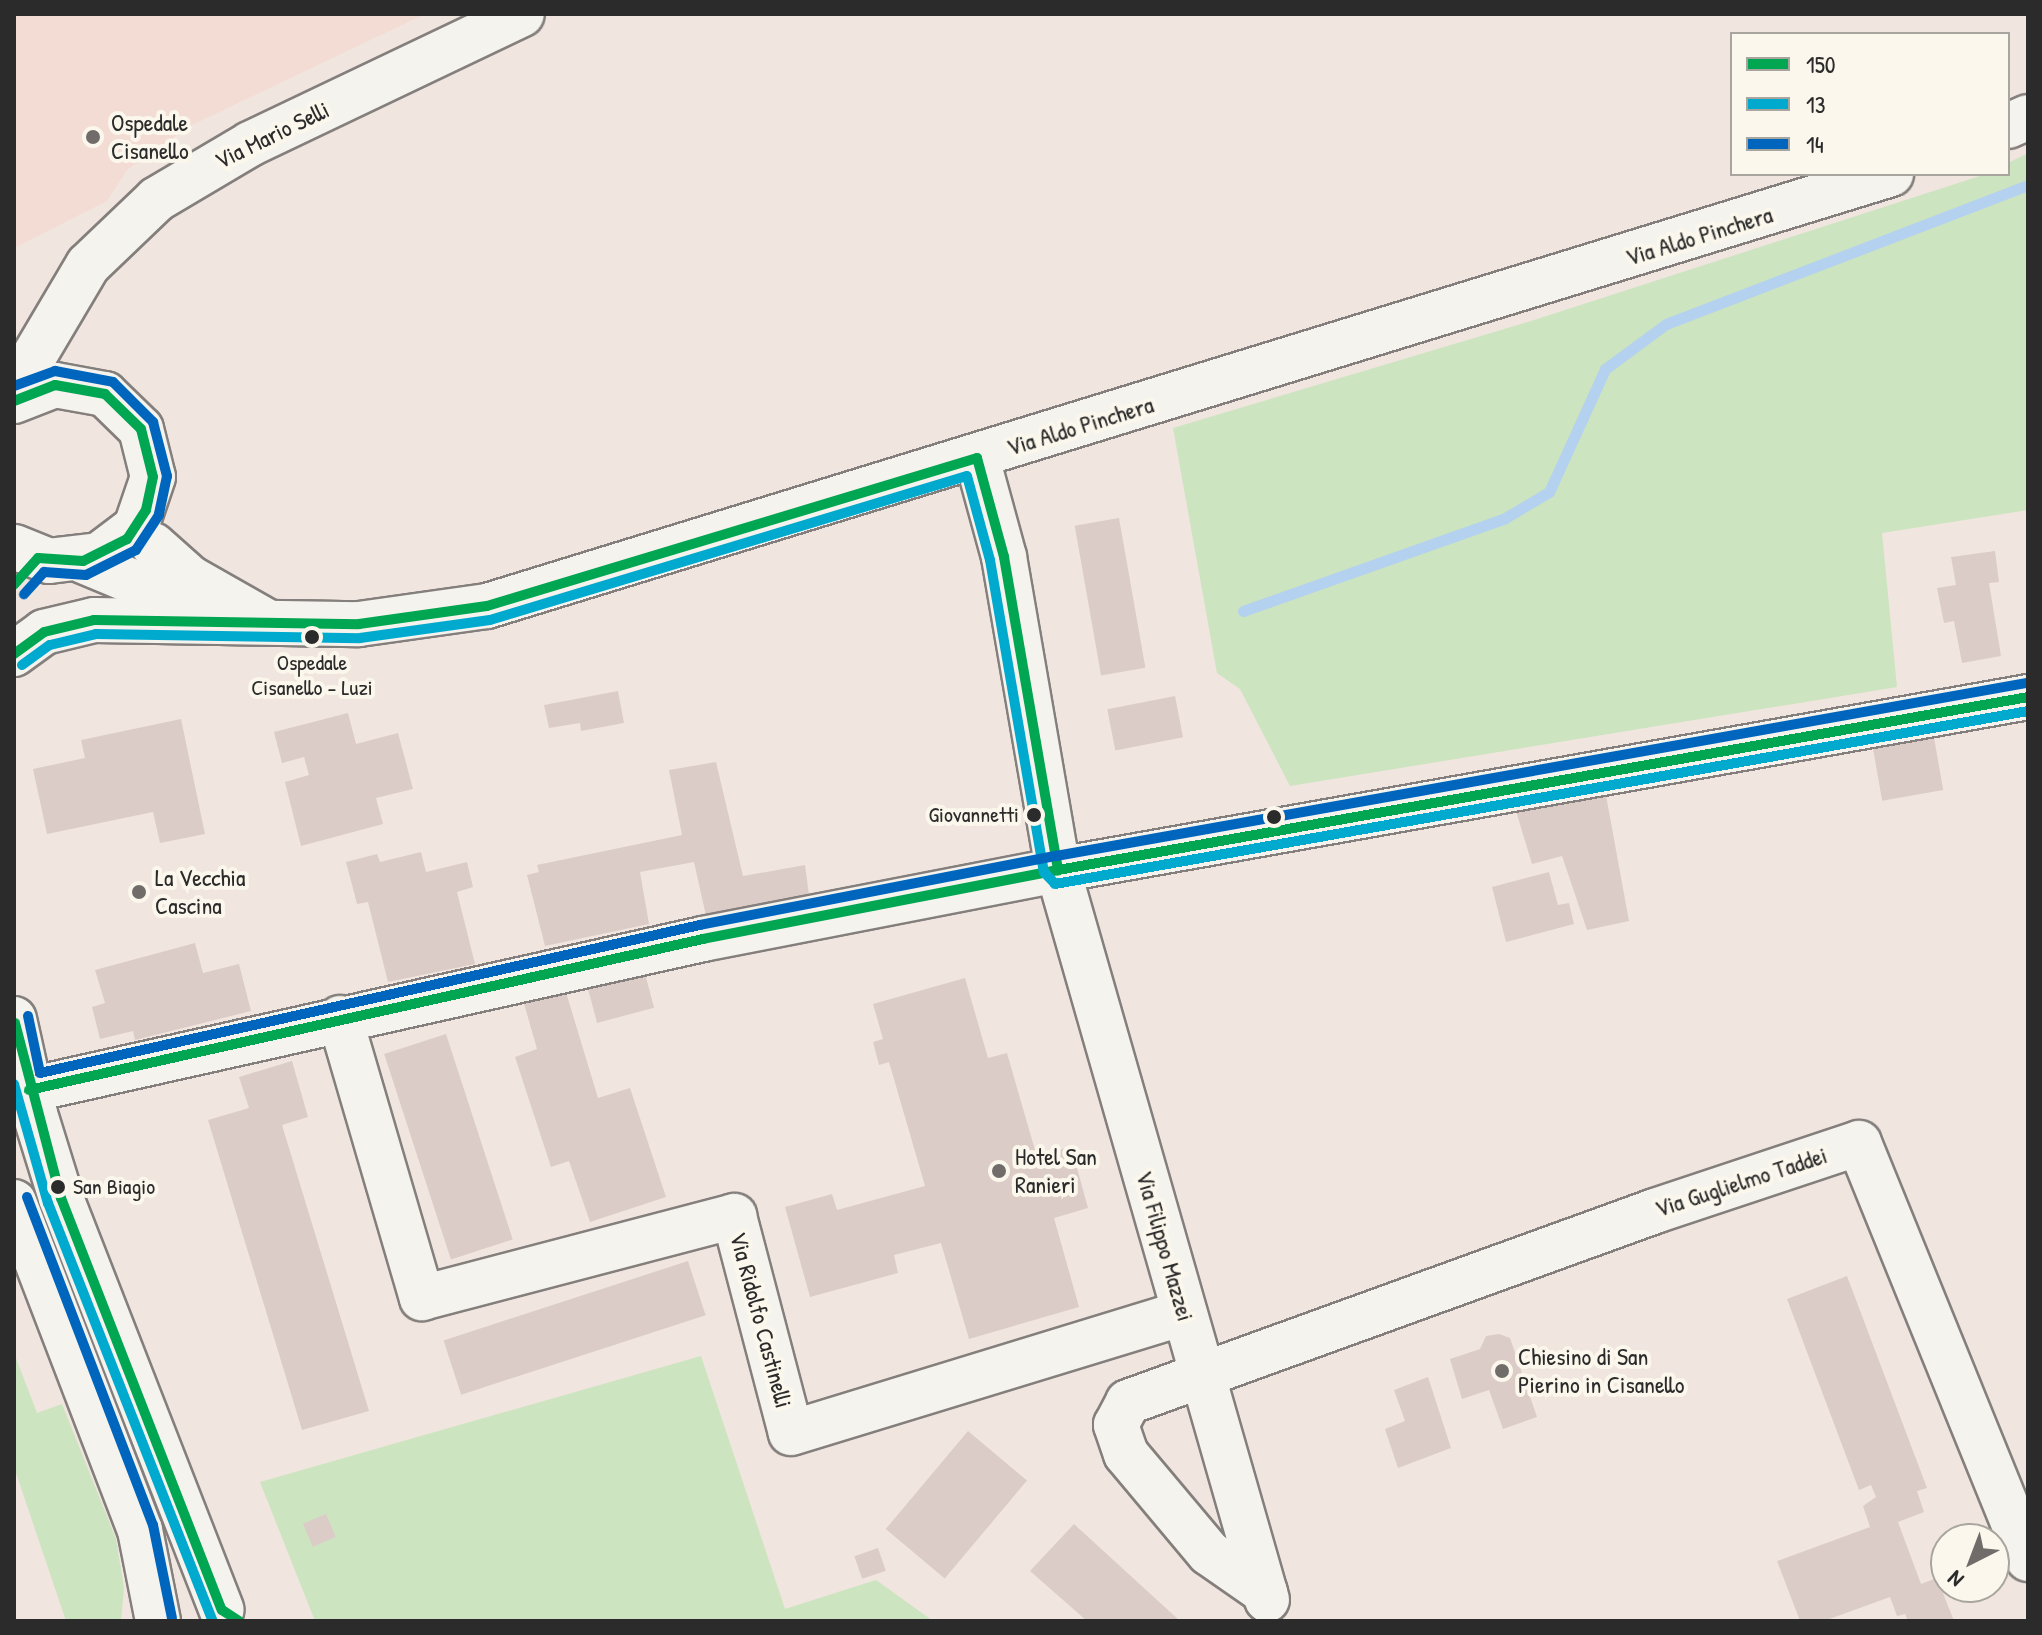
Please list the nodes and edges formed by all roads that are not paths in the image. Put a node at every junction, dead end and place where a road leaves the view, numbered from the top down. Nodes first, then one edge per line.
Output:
1 (522, 14) edge
2 (1885, 176) edge
3 (14, 390) edge
4 (14, 401) edge
5 (977, 458) junction
6 (153, 545) dead end
7 (83, 561) junction
8 (22, 563) edge
9 (196, 622) junction
10 (276, 626) junction
11 (14, 654) edge
12 (2028, 697) edge
13 (1058, 870) junction
14 (340, 1018) junction
15 (14, 1019) edge
16 (29, 1090) junction
17 (14, 1202) edge
18 (1184, 1313) junction
19 (1200, 1375) junction
20 (2028, 1559) edge
21 (1269, 1606) edge
22 (230, 1616) edge
23 (158, 1621) edge
24 (169, 1621) edge

1 - 3 street, Via Mario Selli
2 - 5 street, Via Aldo Pinchera
4 - 7 street
5 - 10 street, Via Aldo Pinchera
5 - 13 street, Via Filippo Mazzei
6 - 10 street
7 - 8 street
7 - 9 street, Via Aldo Pinchera
9 - 10 street, Via Aldo Pinchera
9 - 11 street
12 - 13 street
13 - 14 street
13 - 18 street, Via Filippo Mazzei
14 - 16 street
14 - 18 street, Via Ridolfo Castinelli
15 - 16 street
16 - 22 street
17 - 23 street
18 - 19 street, Via Filippo Mazzei
19 - 20 street, Via Guglielmo Taddei
19 - 21 street, Via Filippo Mazzei
19 - 21 street, Via Guglielmo Taddei
22 - 24 street

